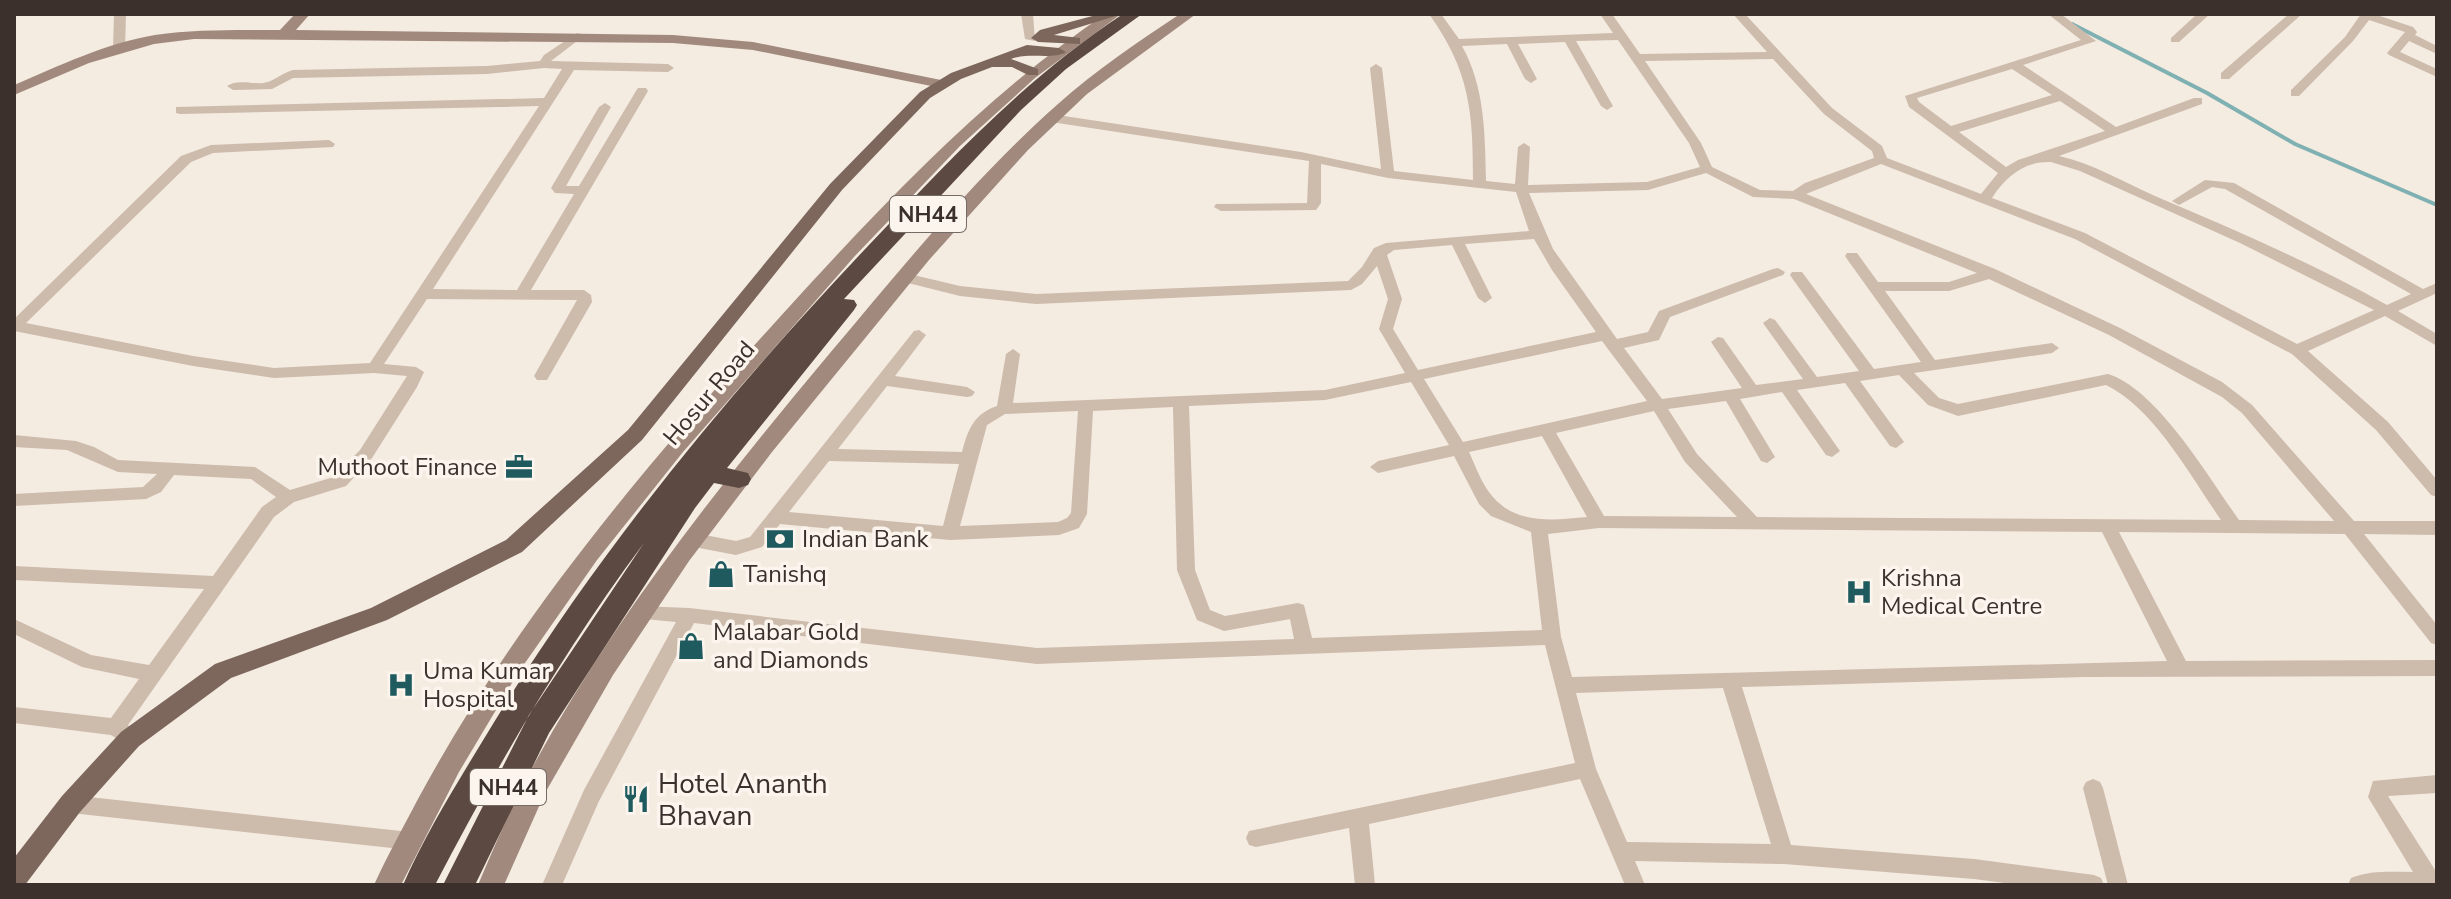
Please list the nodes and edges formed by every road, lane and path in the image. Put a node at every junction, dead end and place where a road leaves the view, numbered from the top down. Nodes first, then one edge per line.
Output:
1 (120, 14) edge
2 (303, 14) edge
3 (1027, 14) edge
4 (1134, 14) edge
5 (1156, 14) edge
6 (1189, 14) edge
7 (1435, 14) edge
8 (1606, 14) edge
9 (1739, 14) edge
10 (2054, 14) edge
11 (2204, 14) edge
12 (2296, 14) edge
13 (1113, 15) edge
14 (2367, 15) edge
15 (284, 34) junction
16 (2407, 35) junction
17 (577, 36) junction
18 (1623, 36) junction
19 (1568, 37) junction
20 (1032, 39) junction
21 (1510, 40) junction
22 (2175, 40) dead end
23 (1075, 41) junction
24 (1455, 43) junction
25 (119, 49) junction
26 (2437, 51) edge
27 (1059, 52) junction
28 (1776, 55) junction
29 (1638, 58) junction
30 (544, 64) junction
31 (2015, 65) junction
32 (569, 66) junction
33 (668, 68) dead end
34 (972, 68) junction
35 (1376, 68) dead end
36 (1033, 72) junction
37 (2437, 73) edge
38 (2225, 76) dead end
39 (1531, 79) dead end
40 (934, 82) junction
41 (233, 86) dead end
42 (14, 91) edge
43 (642, 91) dead end
44 (2295, 93) dead end
45 (2062, 96) junction
46 (2198, 101) dead end
47 (549, 102) junction
48 (1607, 106) dead end
49 (605, 107) dead end
50 (180, 110) dead end
51 (1051, 118) junction
52 (2112, 130) junction
53 (1949, 131) junction
54 (329, 144) dead end
55 (1524, 147) dead end
56 (2043, 158) junction
57 (1315, 159) junction
58 (1881, 160) junction
59 (1707, 169) junction
60 (2005, 172) junction
61 (1388, 174) junction
62 (1480, 185) junction
63 (1521, 189) junction
64 (583, 190) junction
65 (1796, 195) junction
66 (1984, 199) junction
67 (2179, 201) dead end
68 (1221, 207) dead end
69 (1539, 234) junction
70 (1457, 241) junction
71 (1379, 251) junction
72 (1852, 256) dead end
73 (1778, 272) dead end
74 (1990, 272) junction
75 (1797, 275) dead end
76 (905, 278) junction
77 (1873, 286) junction
78 (2432, 291) edge
79 (422, 294) junction
80 (521, 295) junction
81 (1485, 298) dead end
82 (2397, 307) junction
83 (1770, 323) dead end
84 (14, 326) edge
85 (2437, 331) edge
86 (919, 335) dead end
87 (1610, 340) junction
88 (2437, 341) edge
89 (1718, 342) dead end
90 (2052, 348) dead end
91 (2297, 350) junction
92 (1013, 354) dead end
93 (766, 357) junction
94 (1931, 365) junction
95 (374, 368) junction
96 (1902, 369) junction
97 (1870, 374) junction
98 (542, 376) dead end
99 (1413, 376) junction
100 (1849, 377) junction
101 (885, 380) junction
102 (1813, 382) junction
103 (1786, 386) junction
104 (1752, 391) junction
105 (967, 392) dead end
106 (1730, 394) junction
107 (1181, 402) junction
108 (1658, 405) junction
109 (1086, 406) junction
110 (1004, 409) junction
111 (1546, 429) junction
112 (14, 441) edge
113 (1896, 442) dead end
114 (1459, 449) junction
115 (1832, 451) dead end
116 (826, 455) junction
117 (1767, 457) dead end
118 (969, 458) junction
119 (171, 467) junction
120 (1378, 467) dead end
121 (709, 473) junction
122 (739, 479) junction
123 (2437, 491) edge
124 (288, 497) junction
125 (14, 500) edge
126 (774, 517) junction
127 (1599, 522) junction
128 (1753, 523) junction
129 (2107, 525) junction
130 (2234, 526) junction
131 (2349, 527) junction
132 (1539, 528) junction
133 (2437, 528) edge
134 (950, 533) junction
135 (694, 540) junction
136 (14, 573) edge
137 (217, 583) junction
138 (640, 613) junction
139 (689, 615) junction
140 (14, 626) edge
141 (1552, 637) junction
142 (2437, 638) edge
143 (1304, 647) junction
144 (2180, 668) junction
145 (2437, 668) edge
146 (153, 674) junction
147 (1730, 680) junction
148 (1564, 685) junction
149 (14, 715) edge
150 (123, 733) junction
151 (1586, 769) junction
152 (2437, 784) edge
153 (2093, 788) dead end
154 (71, 804) junction
155 (1358, 817) junction
156 (1256, 838) dead end
157 (410, 841) junction
158 (1621, 851) junction
159 (1784, 854) junction
160 (14, 879) edge
161 (2432, 884) edge
162 (387, 885) edge
163 (419, 885) edge
164 (459, 885) edge
165 (491, 885) edge
166 (552, 885) edge
167 (1365, 885) edge
168 (1635, 885) edge
169 (2094, 885) edge
170 (2118, 885) edge
171 (2358, 885) edge

1 - 25 street
2 - 15 street
3 - 20 street
4 - 93 highway, Hosur Road / NH44
5 - 121 highway, Hosur Road / NH44
6 - 51 street
7 - 24 street
8 - 18 street
9 - 28 street
10 - 31 street
11 - 22 street
12 - 38 street
13 - 20 main road
13 - 23 street
14 - 16 street
14 - 44 street
15 - 17 street
15 - 25 street
16 - 26 street
16 - 37 street
17 - 30 street
17 - 40 street
18 - 19 street
18 - 29 street
19 - 21 street
19 - 48 street
20 - 23 main road
20 - 40 main road
21 - 24 street
21 - 39 street
23 - 27 street
24 - 62 street
25 - 42 street
27 - 34 main road
27 - 36 street
28 - 29 street
28 - 58 street
29 - 59 street
30 - 32 street
30 - 41 street
31 - 45 street
31 - 53 street
32 - 33 street
32 - 47 street
34 - 36 main road
34 - 40 main road
35 - 61 street
36 - 93 street
40 - 150 main road
43 - 64 street
45 - 52 street
45 - 53 street
46 - 52 street
47 - 50 street
47 - 79 street
49 - 64 street
51 - 57 street
51 - 76 street
52 - 56 street
53 - 60 street
54 - 84 street
55 - 63 street
56 - 60 street
56 - 82 street
57 - 61 street
57 - 68 street
58 - 65 street
58 - 66 street
59 - 63 street
59 - 65 street
60 - 66 street
61 - 62 street
62 - 63 street
63 - 69 street
64 - 80 street
65 - 74 street
66 - 91 street
67 - 78 street
69 - 70 street
69 - 87 street
70 - 71 street
70 - 81 street
71 - 76 street
71 - 99 street
72 - 77 street
73 - 87 street
74 - 77 street
74 - 131 street
75 - 97 street
76 - 122 street
77 - 94 street
78 - 82 street
79 - 80 street
79 - 95 street
80 - 98 street
82 - 85 street
82 - 88 street
82 - 91 street
83 - 102 street
84 - 95 street
86 - 101 street
87 - 99 street
87 - 108 street
89 - 104 street
90 - 94 street
91 - 123 street
92 - 110 street
93 - 157 street
93 - 163 highway, Hosur Road / NH44
94 - 96 street
95 - 124 street
96 - 97 street
96 - 130 street
97 - 100 street
99 - 107 street
99 - 114 street
100 - 102 street
100 - 113 street
101 - 105 street
101 - 116 street
102 - 103 street
103 - 104 street
103 - 115 street
104 - 106 street
106 - 108 street
106 - 117 street
107 - 109 street
107 - 143 street
108 - 111 street
108 - 128 street
109 - 110 street
109 - 134 street
110 - 118 street
111 - 114 street
111 - 127 street
112 - 119 street
114 - 120 street
114 - 132 street
116 - 118 street
116 - 126 street
118 - 134 street
119 - 124 street
119 - 125 street
121 - 122 highway
121 - 164 highway, Hosur Road / NH44
122 - 135 street
124 - 137 street
126 - 134 street
126 - 135 street
127 - 128 street
127 - 132 street
128 - 129 street
129 - 130 street
129 - 144 street
130 - 131 street
131 - 133 street
131 - 142 street
132 - 141 street
135 - 138 street
136 - 137 street
137 - 146 street
138 - 139 street
138 - 165 street
139 - 143 street
139 - 166 street
140 - 146 street
141 - 143 street
141 - 148 street
144 - 145 street
144 - 147 street
146 - 150 street
147 - 148 street
147 - 159 street
148 - 151 street
149 - 150 street
150 - 154 main road
151 - 155 street
151 - 158 street
152 - 161 street
153 - 170 street
154 - 157 street
154 - 160 main road
155 - 156 street
155 - 167 street
157 - 162 street
158 - 159 street
158 - 168 street
159 - 169 street
161 - 171 street

